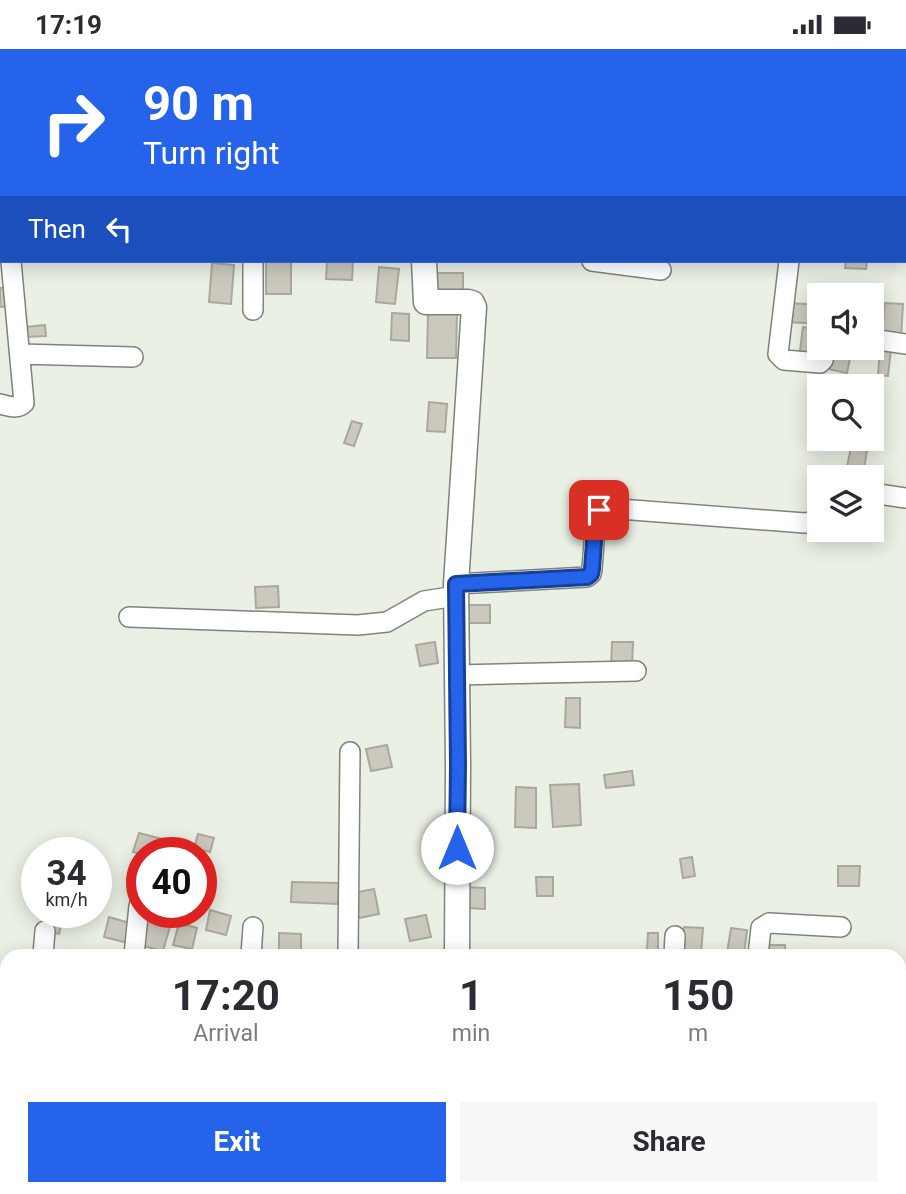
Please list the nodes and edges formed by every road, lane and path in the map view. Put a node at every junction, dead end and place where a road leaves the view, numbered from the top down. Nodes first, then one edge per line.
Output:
1 (12, 263) edge
2 (253, 263) edge
3 (424, 263) edge
4 (609, 263) edge
5 (789, 263) edge
6 (661, 269) dead end
7 (253, 310) dead end
8 (884, 341) edge
9 (906, 344) edge
10 (20, 354) junction
11 (133, 356) dead end
12 (823, 360) edge
13 (0, 404) edge
14 (884, 495) edge
15 (906, 498) edge
16 (807, 523) edge
17 (456, 590) junction
18 (129, 617) dead end
19 (636, 671) dead end
20 (457, 675) junction
21 (350, 752) dead end
22 (253, 927) dead end
23 (841, 927) dead end
24 (137, 928) edge
25 (44, 931) dead end
26 (43, 949) edge
27 (135, 949) edge
28 (251, 949) edge
29 (348, 949) edge
30 (457, 949) edge
31 (759, 949) edge

1 - 10 street
2 - 7 street
3 - 17 street
4 - 6 street
5 - 12 street
8 - 9 street
10 - 11 street
10 - 13 street
14 - 15 street
16 - 17 street
17 - 18 street
17 - 20 street
19 - 20 street
20 - 30 street
21 - 29 street
22 - 28 street
23 - 31 street
24 - 27 street
25 - 26 street

